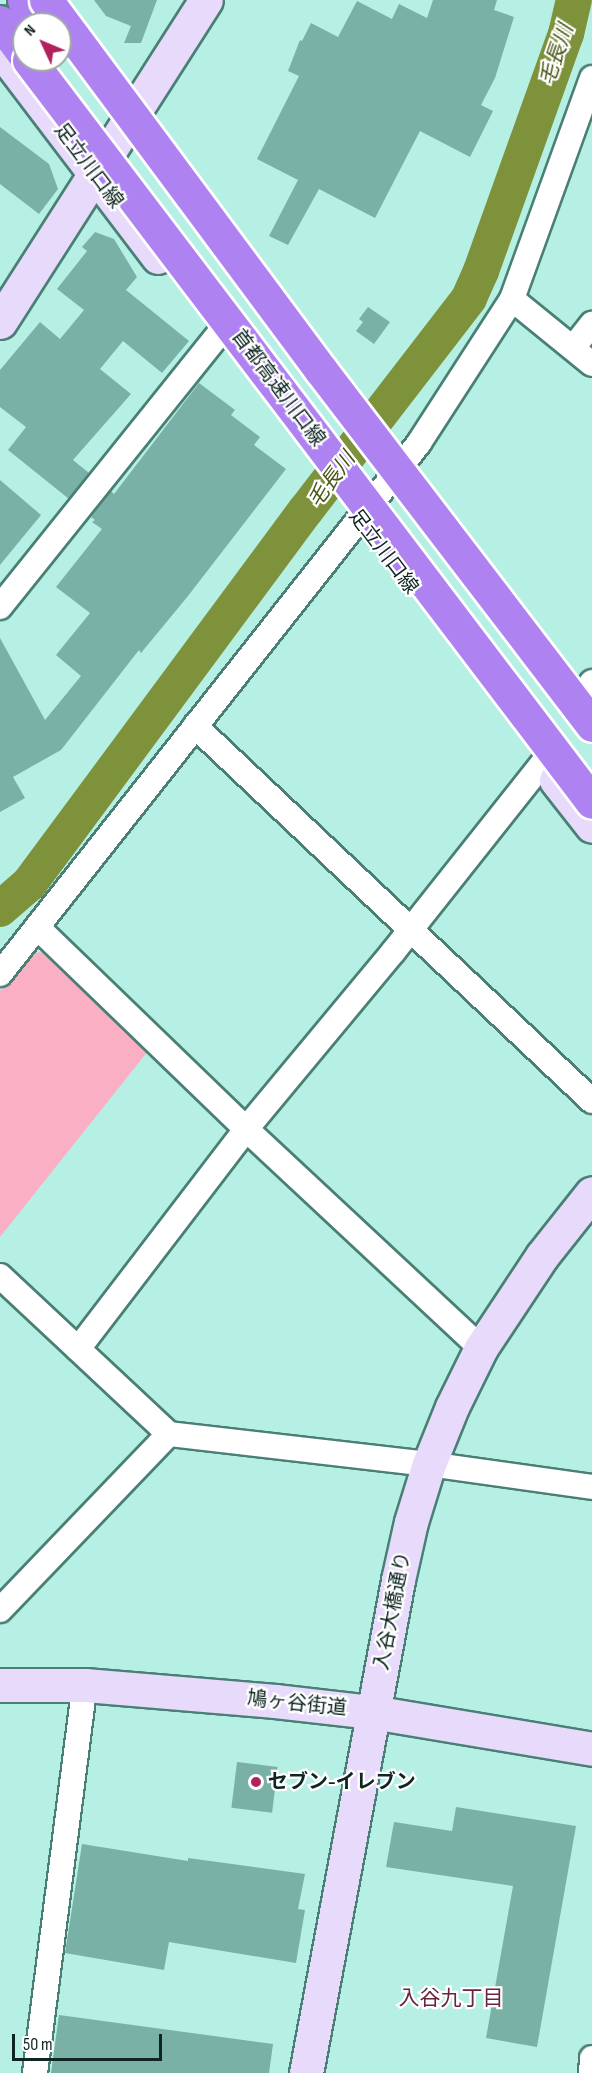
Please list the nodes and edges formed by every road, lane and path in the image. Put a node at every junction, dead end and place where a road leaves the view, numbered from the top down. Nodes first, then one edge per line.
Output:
1 (24, 0) edge
2 (46, 0) edge
3 (63, 0) edge
4 (206, 0) edge
5 (34, 12) edge
6 (0, 22) edge
7 (12, 38) edge
8 (0, 49) edge
9 (72, 61) edge
10 (38, 72) edge
11 (592, 78) edge
12 (140, 102) junction
13 (94, 174) junction
14 (512, 299) junction
15 (0, 322) edge
16 (592, 324) edge
17 (219, 334) junction
18 (573, 348) junction
19 (592, 364) edge
20 (320, 369) junction
21 (408, 459) junction
22 (358, 519) junction
23 (0, 607) edge
24 (487, 666) junction
25 (589, 694) edge
26 (592, 725) edge
27 (195, 726) junction
28 (543, 763) junction
29 (592, 791) edge
30 (592, 802) edge
31 (592, 826) edge
32 (411, 930) junction
33 (32, 936) junction
34 (0, 950) edge
35 (0, 974) edge
36 (592, 1101) edge
37 (246, 1129) junction
38 (587, 1209) edge
39 (0, 1276) edge
40 (481, 1348) junction
41 (78, 1349) junction
42 (169, 1434) junction
43 (429, 1464) junction
44 (592, 1487) edge
45 (0, 1610) edge
46 (0, 1685) edge
47 (85, 1685) junction
48 (372, 1712) junction
49 (592, 1749) edge
50 (592, 2058) edge
51 (35, 2073) edge
52 (306, 2073) edge
53 (591, 2073) edge

1 - 5 highway
2 - 20 highway, bridge
3 - 12 main road
4 - 12 main road
6 - 7 highway
8 - 13 main road, 足立川口線
9 - 20 highway, bridge
10 - 24 highway, 首都高速川口線, bridge
11 - 14 street
12 - 13 main road
12 - 21 main road
13 - 15 main road
13 - 17 main road, 足立川口線
14 - 18 street
14 - 21 street
16 - 18 street
17 - 22 main road, 足立川口線
17 - 23 street
18 - 19 street
20 - 26 highway, bridge
21 - 22 street
21 - 25 main road
22 - 27 street
22 - 28 main road, 足立川口線
24 - 29 highway, bridge
24 - 30 highway, 首都高速川口線, bridge
27 - 32 street
27 - 33 street
28 - 31 main road, 足立川口線
28 - 32 street
32 - 36 street
32 - 37 street
33 - 34 street
33 - 35 street
33 - 37 street
37 - 40 street
37 - 41 street
38 - 40 main road, 入谷大橋通り
39 - 41 street
40 - 43 main road, 入谷大橋通り
41 - 42 street
42 - 43 street
42 - 45 street
43 - 44 street
43 - 48 main road, 入谷大橋通り
46 - 47 main road, 鳩ヶ谷街道
47 - 48 main road, 鳩ヶ谷街道
47 - 51 street
48 - 49 main road, 鳩ヶ谷街道
48 - 52 main road, 入谷大橋通り
50 - 53 street

